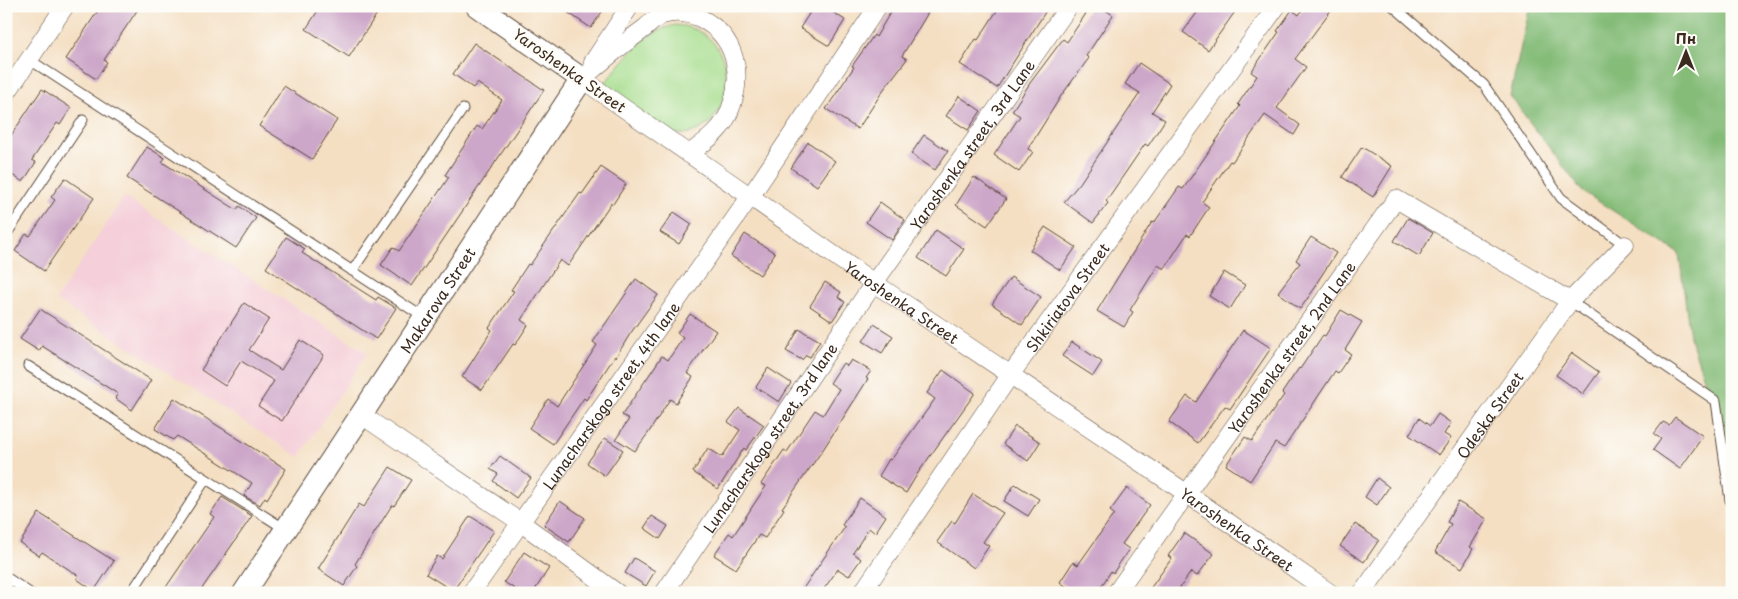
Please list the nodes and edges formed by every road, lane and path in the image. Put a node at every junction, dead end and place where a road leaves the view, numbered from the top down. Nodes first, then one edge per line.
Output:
1 (66, 6) edge
2 (477, 6) edge
3 (630, 6) edge
4 (878, 6) edge
5 (1069, 6) edge
6 (1277, 6) edge
7 (1393, 6) edge
8 (30, 60) junction
9 (582, 79) junction
10 (6, 94) edge
11 (463, 109) dead end
12 (83, 120) dead end
13 (689, 154) junction
14 (750, 197) junction
15 (6, 235) edge
16 (1625, 245) joint
17 (352, 271) junction
18 (874, 283) junction
19 (1570, 301) junction
20 (423, 318) junction
21 (28, 366) dead end
22 (1011, 374) junction
23 (360, 414) junction
24 (206, 479) junction
25 (1186, 493) junction
26 (1732, 503) edge
27 (520, 522) junction
28 (285, 529) junction
29 (6, 577) edge
30 (30, 593) edge
31 (131, 593) edge
32 (244, 593) edge
33 (471, 593) edge
34 (617, 593) edge
35 (664, 593) edge
36 (862, 593) edge
37 (1116, 593) edge
38 (1330, 593) edge
39 (1362, 593) edge

1 - 8 street
2 - 9 street, Yaroshenka Street
3 - 9 street, Makarova Street
4 - 14 street, Lunacharskogo street, 4th lane
5 - 18 street, Yaroshenka street, 3rd Lane
6 - 22 street, Shkiriatova Street
7 - 16 lane
8 - 10 street
8 - 17 lane
9 - 13 street, Yaroshenka Street
9 - 13 street
9 - 20 street, Makarova Street
11 - 17 lane
12 - 15 lane
13 - 14 street, Yaroshenka Street
14 - 18 street, Yaroshenka Street
14 - 27 street, Lunacharskogo street, 4th lane
16 - 19 street, Odeska Street
17 - 20 lane
18 - 22 street, Yaroshenka Street
18 - 35 street, Lunacharskogo street, 3rd lane
19 - 25 street, Yaroshenka street, 2nd Lane
19 - 26 lane
19 - 39 street, Odeska Street
20 - 23 street, Makarova Street
21 - 24 lane
22 - 25 street, Yaroshenka Street
22 - 36 street, Shkiriatova Street
23 - 27 street
23 - 28 street, Makarova Street
24 - 28 lane
24 - 31 lane
25 - 37 street, Yaroshenka street, 2nd Lane
25 - 38 street, Yaroshenka Street
27 - 33 street, Lunacharskogo street, 4th lane
27 - 34 street
28 - 32 street, Makarova Street
29 - 30 lane

